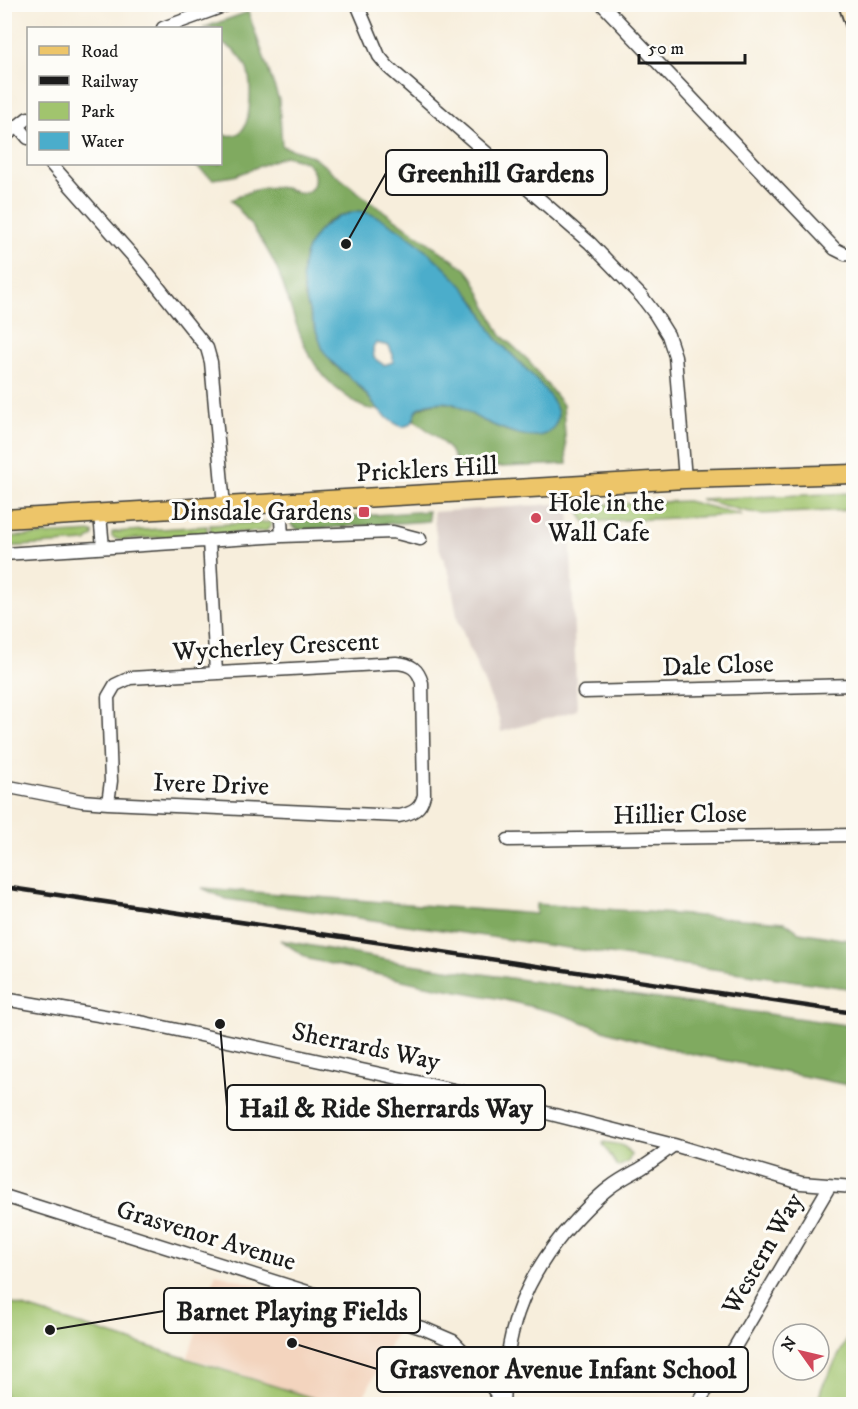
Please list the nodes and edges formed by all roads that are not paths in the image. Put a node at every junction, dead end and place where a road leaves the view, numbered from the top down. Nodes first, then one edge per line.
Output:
1 (229, 4) edge
2 (357, 4) edge
3 (602, 4) edge
4 (847, 4) edge
5 (854, 24) edge
6 (166, 27) edge
7 (23, 122) edge
8 (4, 137) edge
9 (52, 165) edge
10 (854, 255) edge
11 (854, 474) edge
12 (685, 480) junction
13 (280, 504) junction
14 (224, 506) junction
15 (100, 515) junction
16 (4, 519) edge
17 (282, 536) junction
18 (420, 539) dead end
19 (209, 540) junction
20 (103, 547) junction
21 (4, 554) edge
22 (216, 673) junction
23 (854, 685) edge
24 (584, 692) dead end
25 (4, 786) edge
26 (108, 803) junction
27 (416, 810) joint
28 (854, 835) edge
29 (508, 840) dead end
30 (4, 999) edge
31 (674, 1145) junction
32 (829, 1186) junction
33 (854, 1187) edge
34 (4, 1196) edge
35 (504, 1404) edge
36 (697, 1404) edge

1 - 6 street
2 - 12 street
3 - 10 street
4 - 5 main road
7 - 8 street
9 - 14 street
11 - 12 main road, Pricklers Hill
12 - 13 main road, Pricklers Hill
13 - 14 main road, Pricklers Hill
13 - 17 street
14 - 15 main road, Pricklers Hill
15 - 16 main road, Pricklers Hill
15 - 20 street
17 - 18 street
17 - 19 street
19 - 20 street
19 - 22 street
20 - 21 street
22 - 26 street, Wycherley Crescent
22 - 27 street, Wycherley Crescent
23 - 24 street, Dale Close
25 - 26 street, Ivere Drive
26 - 27 street, Ivere Drive
28 - 29 street, Hillier Close
30 - 31 street, Sherrards Way
31 - 32 street, Sherrards Way
31 - 35 street
32 - 33 street, Sherrards Way
32 - 36 street, Western Way
34 - 35 street, Grasvenor Avenue

